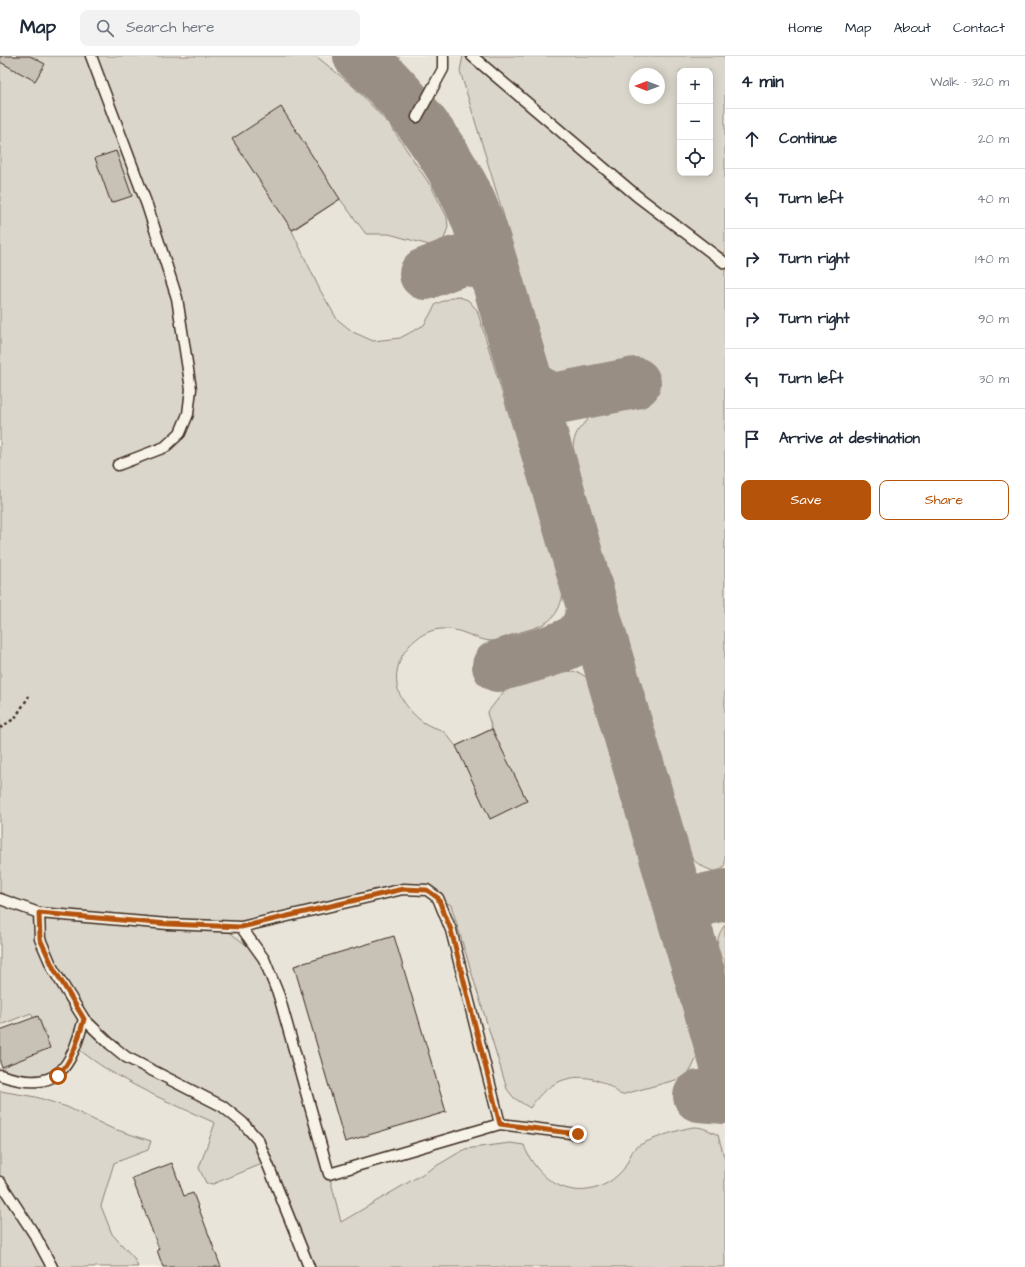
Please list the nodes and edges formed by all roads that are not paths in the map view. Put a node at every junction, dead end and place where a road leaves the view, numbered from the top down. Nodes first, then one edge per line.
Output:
1 (91, 56) edge
2 (443, 56) edge
3 (472, 56) edge
4 (417, 117) dead end
5 (725, 263) edge
6 (118, 465) dead end
7 (0, 899) edge
8 (39, 913) junction
9 (241, 927) junction
10 (84, 1019) junction
11 (0, 1075) edge
12 (500, 1124) junction
13 (578, 1134) dead end
14 (0, 1182) edge
15 (52, 1267) edge
16 (309, 1267) edge

1 - 6 lane
2 - 4 lane
3 - 5 lane
7 - 8 lane
8 - 9 lane
8 - 10 lane
9 - 12 lane
9 - 12 lane
10 - 11 lane
10 - 16 lane
12 - 13 lane
14 - 15 lane

